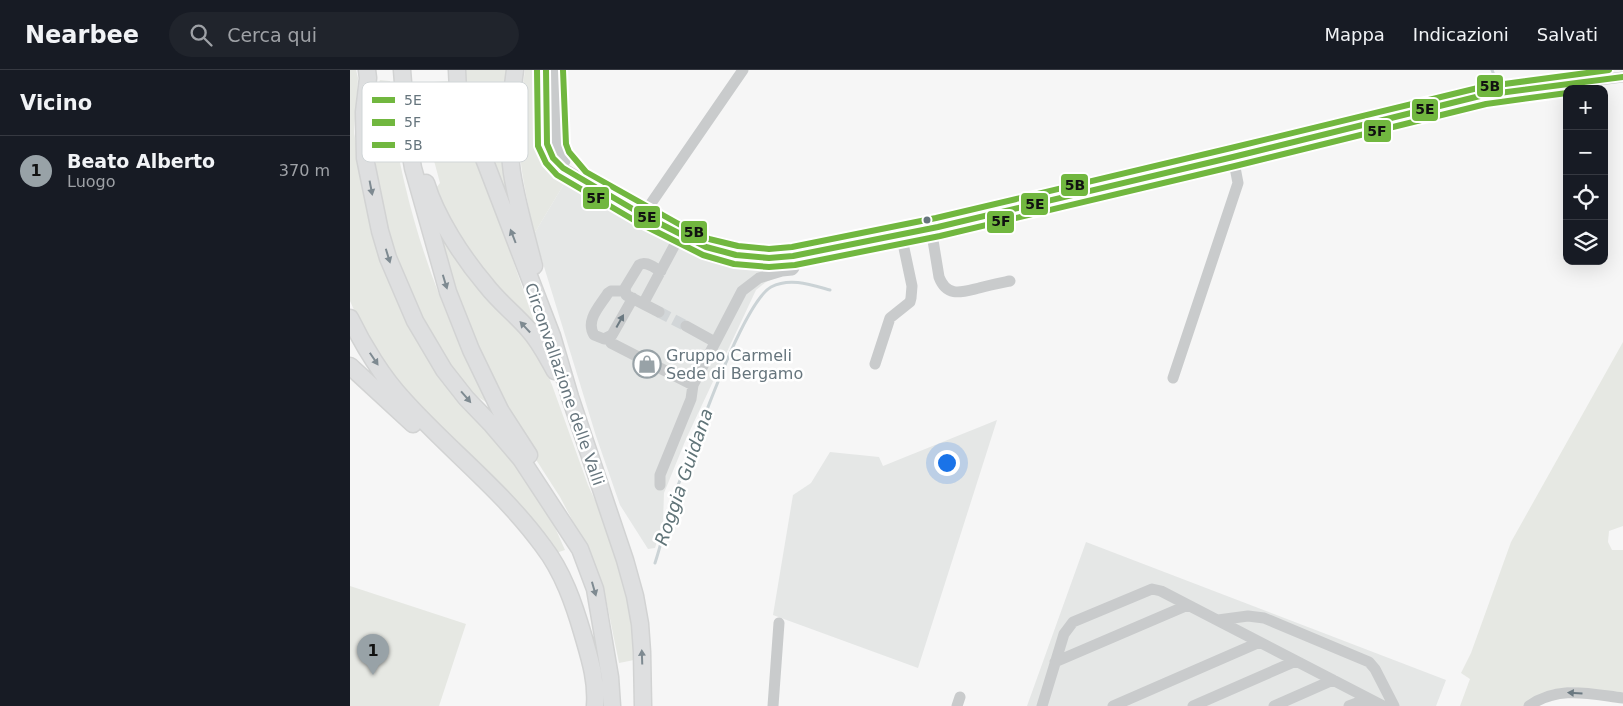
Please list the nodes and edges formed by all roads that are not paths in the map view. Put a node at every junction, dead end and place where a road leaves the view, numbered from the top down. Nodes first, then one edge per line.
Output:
1 (546, 70) edge
2 (554, 70) edge
3 (743, 70) edge
4 (1623, 77) edge
5 (1233, 157) junction
6 (367, 162) edge
7 (411, 162) edge
8 (420, 162) edge
9 (485, 162) edge
10 (512, 162) edge
11 (580, 179) junction
12 (643, 215) junction
13 (931, 228) junction
14 (901, 234) junction
15 (680, 235) junction
16 (793, 256) junction
17 (661, 271) junction
18 (1010, 281) dead end
19 (633, 298) junction
20 (659, 312) tunnel mouth
21 (350, 318) edge
22 (686, 326) tunnel mouth
23 (552, 336) junction
24 (608, 338) junction
25 (715, 342) junction
26 (875, 364) dead end
27 (350, 366) edge
28 (1173, 378) dead end
29 (693, 385) junction
30 (570, 397) junction
31 (660, 485) dead end
32 (580, 549) junction
33 (1188, 605) junction
34 (1218, 620) junction
35 (779, 623) dead end
36 (1260, 642) junction
37 (1296, 661) junction
38 (1055, 662) junction
39 (1333, 680) junction
40 (1623, 698) edge
41 (1371, 700) junction
42 (594, 706) edge
43 (612, 706) edge
44 (643, 706) edge
45 (773, 706) edge
46 (1042, 706) edge
47 (1113, 706) edge
48 (1193, 706) edge
49 (1274, 706) edge
50 (1349, 706) edge
51 (1383, 706) edge
52 (1394, 706) edge
53 (1530, 706) edge

1 - 11 street
2 - 11 street
3 - 12 street
4 - 5 street
5 - 13 street
5 - 28 street
6 -> 32 highway
7 -> 32 highway
30 -> 8 highway
23 -> 9 highway, Circonvallazione delle Valli
10 - 23 highway
11 - 12 street
12 - 15 street
13 - 14 street
13 - 18 street
14 - 16 street
14 - 26 street
15 - 16 street
15 - 17 street
16 - 25 street
17 - 19 street
17 - 19 street
19 - 20 street
24 -> 19 street
19 - 24 street
21 -> 42 highway
22 - 25 street
23 - 30 highway, Circonvallazione delle Valli
24 - 29 street
25 - 29 street
27 - 42 highway
29 - 31 street
44 -> 30 highway, Circonvallazione delle Valli
32 -> 43 highway
33 - 34 street
33 - 38 street
33 - 38 street
34 - 36 street
34 - 52 street
35 - 45 street
36 - 37 street
36 - 47 street
37 - 39 street
37 - 48 street
38 - 46 street
39 - 41 street
39 - 49 street
40 -> 53 street
41 - 50 street
41 - 51 street

